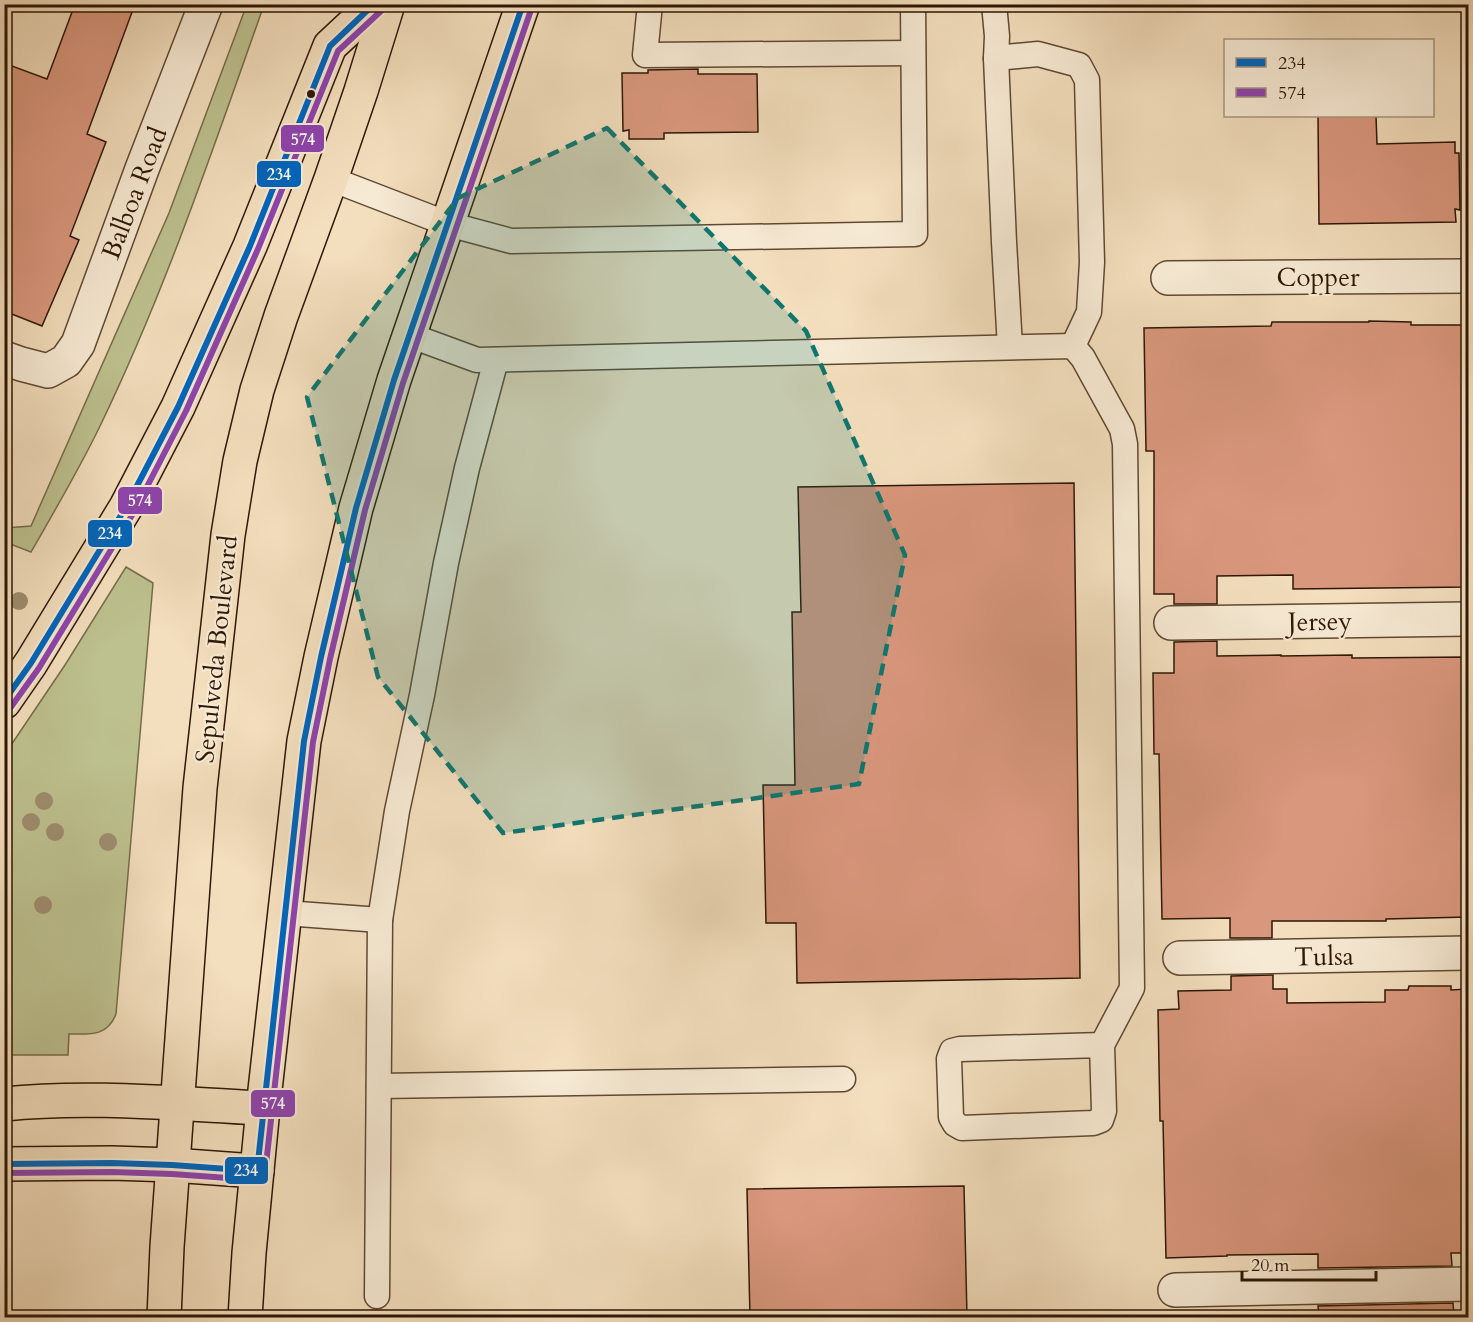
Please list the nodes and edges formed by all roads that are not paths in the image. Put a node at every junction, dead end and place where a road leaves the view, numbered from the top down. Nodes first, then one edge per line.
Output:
1 (206, 4) edge
2 (375, 4) edge
3 (387, 4) edge
4 (523, 4) edge
5 (650, 4) edge
6 (913, 4) edge
7 (994, 4) edge
8 (914, 53) junction
9 (996, 58) junction
10 (331, 179) junction
11 (448, 224) junction
12 (1468, 276) edge
13 (1168, 278) dead end
14 (409, 335) junction
15 (1073, 346) junction
16 (1011, 347) junction
17 (4, 358) edge
18 (496, 360) junction
19 (1468, 619) edge
20 (1170, 622) dead end
21 (4, 702) edge
22 (285, 913) junction
23 (380, 920) junction
24 (1468, 953) edge
25 (1180, 958) dead end
26 (1102, 1045) junction
27 (843, 1079) dead end
28 (379, 1086) junction
29 (4, 1104) edge
30 (177, 1104) junction
31 (263, 1108) junction
32 (4, 1164) edge
33 (172, 1165) junction
34 (257, 1171) junction
35 (1468, 1284) edge
36 (1175, 1290) dead end
37 (377, 1296) dead end
38 (164, 1317) edge
39 (245, 1317) edge

1 - 17 street, Balboa Road
2 - 21 main road
3 - 10 main road, Sepulveda Boulevard
4 - 11 main road
5 - 8 lane
6 - 8 lane
7 - 9 lane
8 - 11 lane
9 - 15 lane
9 - 16 lane
10 - 11 lane
10 - 30 main road, Sepulveda Boulevard
11 - 14 main road
12 - 13 street, Copper
14 - 18 lane
14 - 22 main road
15 - 16 lane
15 - 26 lane
16 - 18 lane
18 - 23 lane
19 - 20 street, Jersey
22 - 23 lane
22 - 31 main road
23 - 28 lane
24 - 25 street, Tulsa
26 - 26 lane
27 - 28 lane
28 - 37 lane
29 - 30 main road
30 - 31 main road
30 - 33 main road, Sepulveda Boulevard
31 - 34 main road
32 - 33 main road
33 - 34 main road
33 - 38 main road, Sepulveda Boulevard
34 - 39 main road
35 - 36 street

